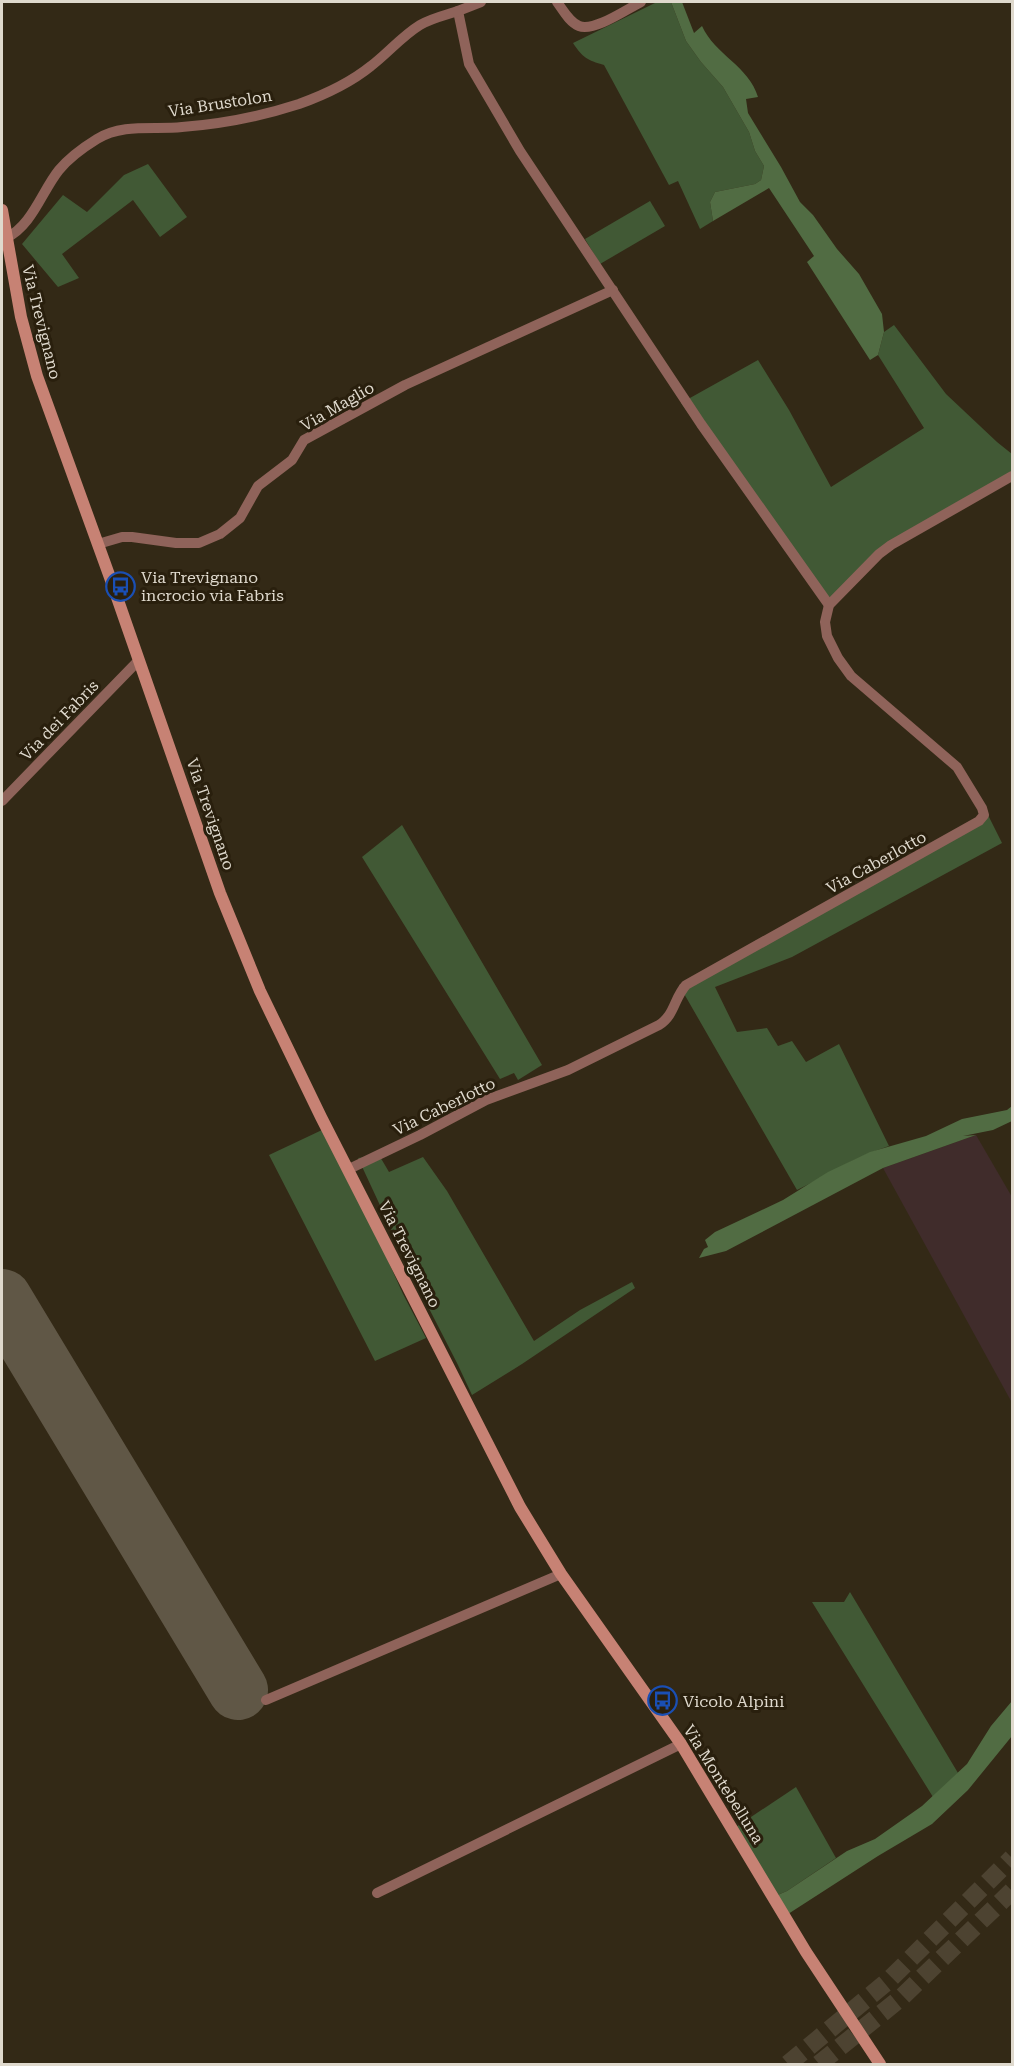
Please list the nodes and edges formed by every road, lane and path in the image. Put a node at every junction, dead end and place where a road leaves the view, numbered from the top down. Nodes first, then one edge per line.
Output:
1 (481, 2) edge
2 (557, 2) edge
3 (641, 2) edge
4 (459, 11) junction
5 (2, 210) edge
6 (6, 238) junction
7 (613, 290) junction
8 (1012, 476) edge
9 (98, 544) junction
10 (829, 605) junction
11 (139, 660) junction
12 (2, 801) edge
13 (349, 1169) junction
14 (466, 1399) joint
15 (561, 1574) junction
16 (266, 1700) dead end
17 (681, 1744) junction
18 (377, 1893) dead end
19 (880, 2064) edge

1 - 4 street
2 - 3 street
4 - 6 street, Via Brustolon
4 - 7 street
5 - 6 main road, Via Trevignano
6 - 9 main road, Via Trevignano
7 - 9 street, Via Maglio
7 - 10 street
8 - 10 street
9 - 11 main road, Via Trevignano
10 - 13 street, Via Caberlotto
11 - 12 street, Via dei Fabris
11 - 13 main road, Via Trevignano
13 - 14 main road, Via Trevignano
14 - 15 main road, Via Montebelluna
15 - 16 street
15 - 17 main road, Via Montebelluna
17 - 18 street
17 - 19 main road, Via Montebelluna

